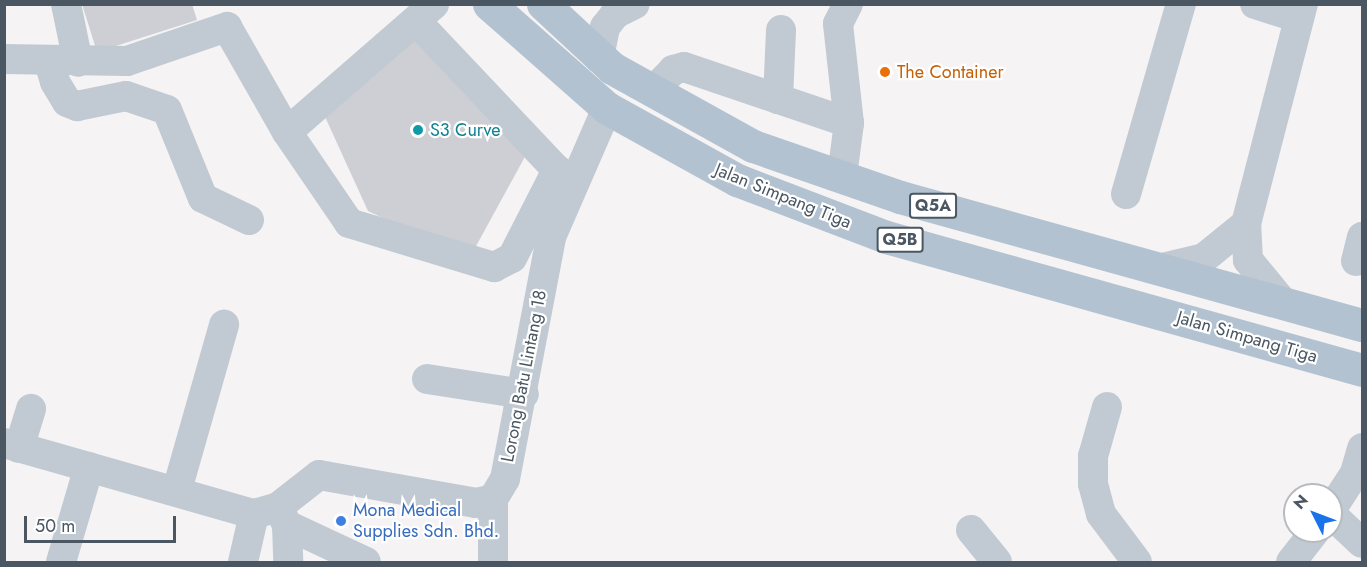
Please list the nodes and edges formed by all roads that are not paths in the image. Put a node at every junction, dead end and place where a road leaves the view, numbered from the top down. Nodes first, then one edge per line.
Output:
1 (66, 4) edge
2 (489, 4) edge
3 (543, 4) edge
4 (635, 4) edge
5 (848, 4) edge
6 (1180, 4) edge
7 (1255, 4) edge
8 (1301, 11) edge
9 (426, 13) edge
10 (223, 16) edge
11 (781, 30) dead end
12 (599, 58) junction
13 (4, 59) edge
14 (64, 62) junction
15 (653, 91) junction
16 (778, 99) junction
17 (607, 108) junction
18 (849, 123) junction
19 (287, 132) junction
20 (566, 175) junction
21 (842, 176) junction
22 (1126, 194) dead end
23 (249, 220) dead end
24 (1246, 224) junction
25 (1162, 268) junction
26 (1281, 300) junction
27 (224, 325) dead end
28 (1362, 326) edge
29 (1362, 370) edge
30 (427, 379) dead end
31 (524, 394) junction
32 (1107, 407) dead end
33 (31, 409) dead end
34 (12, 445) edge
35 (1360, 462) edge
36 (89, 467) junction
37 (177, 489) junction
38 (1343, 491) edge
39 (493, 499) junction
40 (273, 515) junction
41 (1343, 524) edge
42 (972, 530) dead end
43 (1306, 543) edge
44 (1362, 543) edge
45 (61, 562) edge
46 (243, 562) edge
47 (288, 562) edge
48 (366, 562) edge
49 (493, 562) edge
50 (997, 562) edge
51 (1137, 562) edge
52 (1291, 562) edge
53 (1347, 562) edge

1 - 14 street
2 - 17 main road, Jalan Simpang Tiga / Q5B
3 - 12 main road, Jalan Simpang Tiga / Q5A
4 - 12 street
5 - 18 street
6 - 22 street
7 - 8 street
8 - 24 street
9 - 19 street
9 - 20 street
10 - 14 street
10 - 19 street
11 - 16 street
12 - 15 main road, Jalan Simpang Tiga / Q5A
13 - 14 street
14 - 23 street
15 - 16 street
15 - 21 main road, Jalan Simpang Tiga / Q5A
16 - 18 street
17 - 20 street, Lorong Batu Lintang 18
17 - 29 main road, Jalan Simpang Tiga / Q5B
18 - 21 street
19 - 20 street
20 - 31 street, Lorong Batu Lintang 18
21 - 25 main road, Jalan Simpang Tiga / Q5A
24 - 25 street
24 - 26 street
25 - 26 main road, Jalan Simpang Tiga / Q5A
26 - 28 main road, Jalan Simpang Tiga / Q5A
27 - 37 street
30 - 31 street
31 - 39 street, Lorong Batu Lintang 18
32 - 51 street
33 - 34 street
34 - 36 street
35 - 38 street
36 - 37 street
36 - 45 street
37 - 40 street
39 - 40 street
39 - 49 street
40 - 46 street
40 - 47 street
40 - 48 street
41 - 44 street
42 - 50 street
43 - 52 street
44 - 53 street

